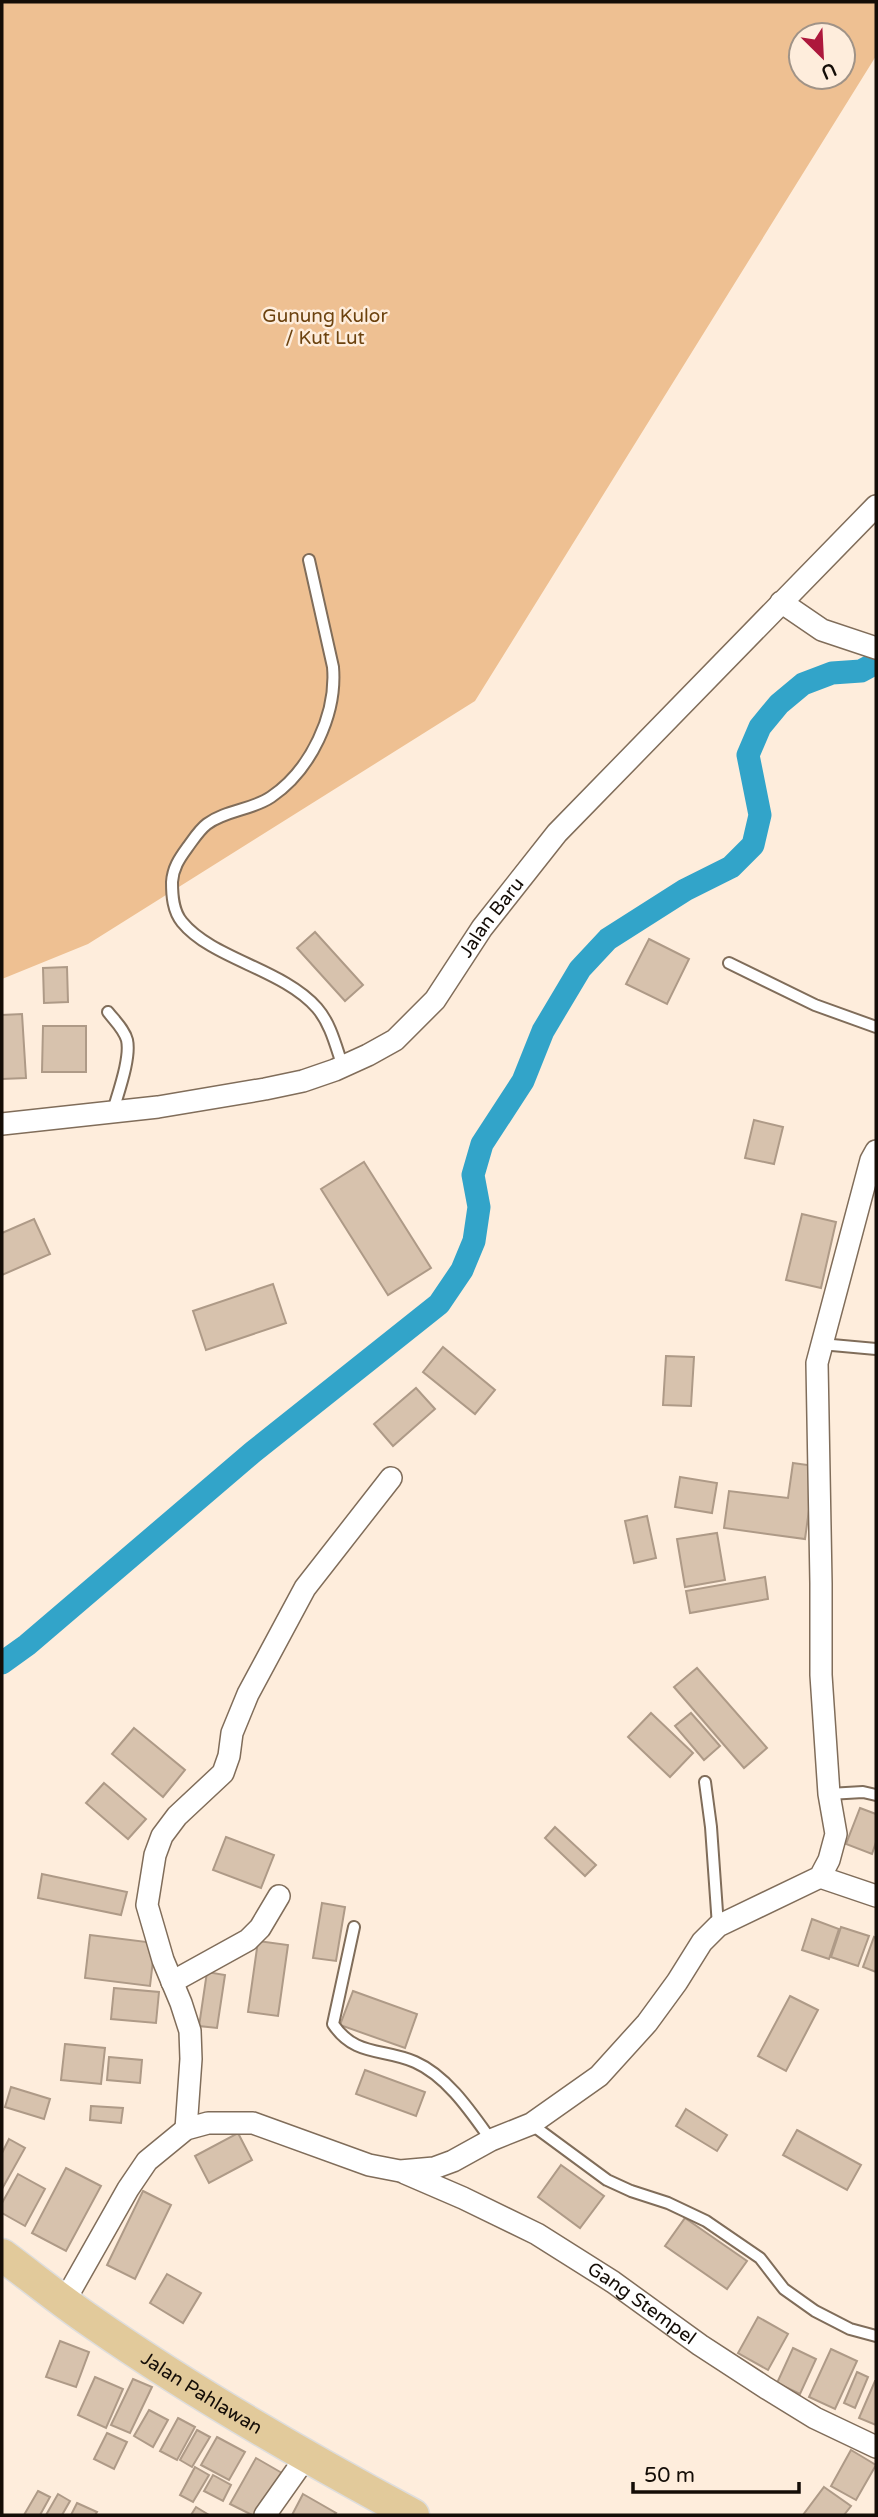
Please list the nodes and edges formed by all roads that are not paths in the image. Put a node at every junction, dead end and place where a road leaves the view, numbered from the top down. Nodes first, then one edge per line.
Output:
1 (876, 506) edge
2 (309, 559) dead end
3 (781, 602) junction
4 (876, 648) edge
5 (729, 963) dead end
6 (108, 1012) dead end
7 (876, 1027) edge
8 (343, 1067) junction
9 (113, 1111) junction
10 (2, 1124) edge
11 (876, 1151) edge
12 (821, 1344) junction
13 (876, 1349) edge
14 (391, 1478) dead end
15 (705, 1782) dead end
16 (829, 1794) junction
17 (876, 1795) edge
18 (820, 1877) junction
19 (279, 1896) dead end
20 (876, 1896) edge
21 (718, 1926) junction
22 (354, 1927) dead end
23 (172, 1982) junction
24 (531, 2124) junction
25 (186, 2129) junction
26 (491, 2140) junction
27 (400, 2171) junction
28 (2, 2255) edge
29 (64, 2302) junction
30 (876, 2336) edge
31 (876, 2447) edge
32 (306, 2457) junction
33 (265, 2515) edge
34 (413, 2515) edge

1 - 3 street, Jalan Baru
2 - 8 lane
3 - 4 street
3 - 8 street, Jalan Baru
5 - 7 lane
6 - 9 lane
8 - 9 street, Jalan Baru
9 - 10 street, Jalan Baru
11 - 12 street
12 - 13 lane
12 - 16 street
14 - 23 street
15 - 21 lane
16 - 17 lane
16 - 18 street
18 - 20 street
18 - 21 street
19 - 23 street
21 - 24 street
22 - 26 lane
23 - 25 street
24 - 26 street
24 - 30 lane
25 - 27 street
25 - 29 street
26 - 27 street
27 - 31 street, Gang Stempel
28 - 29 main road, Jalan Pahlawan
29 - 32 main road, Jalan Pahlawan
32 - 33 street
32 - 34 main road, Jalan Pahlawan

